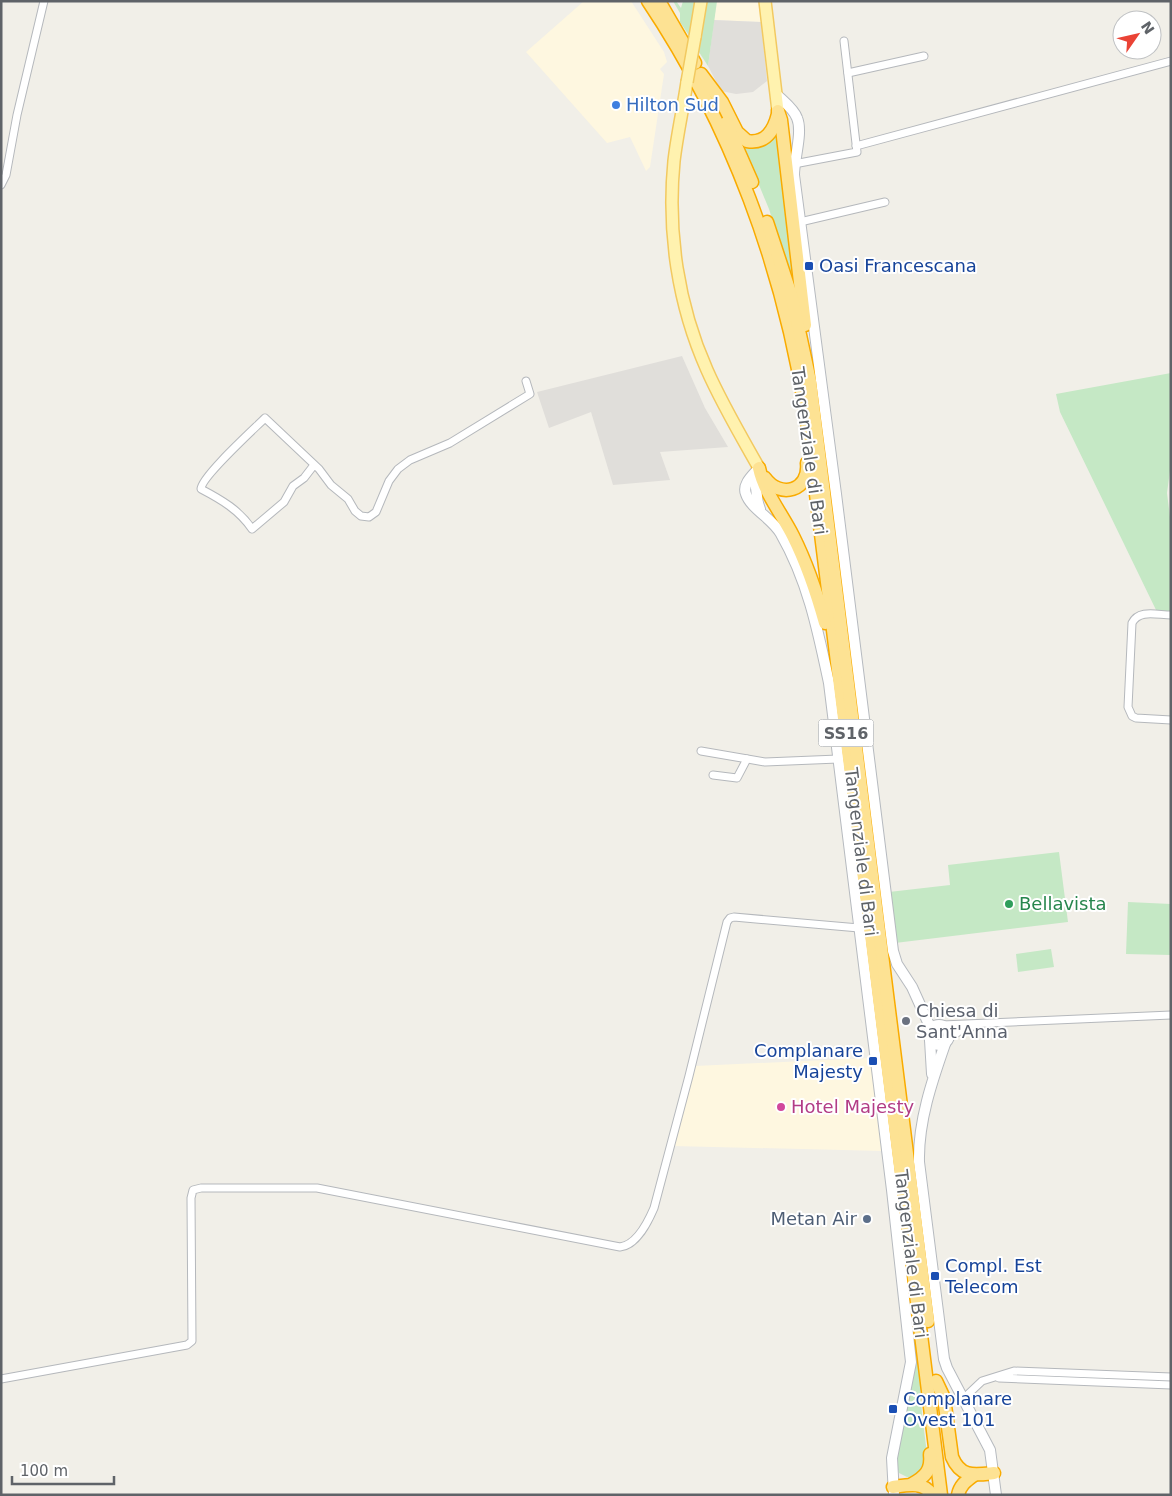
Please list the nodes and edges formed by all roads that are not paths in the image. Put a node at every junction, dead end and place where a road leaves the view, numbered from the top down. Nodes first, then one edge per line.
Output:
1 (44, 1) edge
2 (648, 1) edge
3 (659, 1) edge
4 (700, 1) edge
5 (765, 1) edge
6 (844, 41) dead end
7 (924, 56) dead end
8 (1171, 61) edge
9 (848, 73) junction
10 (701, 74) junction
11 (776, 94) junction
12 (778, 111) junction
13 (795, 114) junction
14 (856, 146) junction
15 (794, 164) junction
16 (1, 185) edge
17 (885, 202) dead end
18 (800, 222) junction
19 (810, 380) junction
20 (526, 381) dead end
21 (806, 414) junction
22 (314, 465) junction
23 (755, 472) junction
24 (1171, 615) edge
25 (837, 665) junction
26 (1171, 720) edge
27 (701, 751) dead end
28 (747, 759) junction
29 (838, 759) junction
30 (712, 775) dead end
31 (859, 928) junction
32 (1171, 1015) edge
33 (980, 1024) junction
34 (936, 1027) junction
35 (930, 1040) junction
36 (947, 1041) junction
37 (932, 1084) junction
38 (1171, 1377) edge
39 (994, 1378) junction
40 (1, 1379) edge
41 (932, 1383) junction
42 (1171, 1385) edge
43 (963, 1399) junction
44 (994, 1473) junction
45 (974, 1475) junction
46 (912, 1484) junction
47 (894, 1491) edge
48 (932, 1495) edge
49 (941, 1495) edge
50 (950, 1495) edge
51 (958, 1495) edge
52 (996, 1495) edge

1 - 16 street
2 - 21 highway, Tangenziale di Bari / SS16
3 - 10 highway, Tangenziale di Bari / SS16
4 - 23 main road, bridge
5 - 11 main road
6 - 9 street
7 - 9 street
8 - 14 street
9 - 14 street
10 - 12 highway
10 - 19 highway, Tangenziale di Bari / SS16
11 - 12 main road
11 - 13 street
12 - 13 street
12 - 19 highway
13 - 15 street
14 - 15 street
15 - 18 street
17 - 18 street
18 - 34 street
19 - 41 highway, Tangenziale di Bari / SS16
20 - 22 street
21 - 23 highway
21 - 25 highway, Tangenziale di Bari / SS16
22 - 22 street
23 - 25 highway, SS16
23 - 29 street
24 - 26 street
25 - 41 highway, Tangenziale di Bari / SS16
27 - 28 street
28 - 29 street
28 - 30 street
29 - 31 street
31 - 40 street
31 - 47 street
32 - 33 street
33 - 34 street
33 - 36 street
34 - 35 street
34 - 36 street
35 - 36 street
35 - 37 street
36 - 37 street
37 - 43 street
38 - 39 street
39 - 42 street
39 - 43 street
41 - 45 highway
41 - 46 highway
41 - 49 highway, Tangenziale di Bari / SS16
41 - 50 highway, Tangenziale di Bari / SS16
43 - 44 street
44 - 45 highway
44 - 52 street
45 - 51 highway
46 - 47 highway
46 - 48 highway

